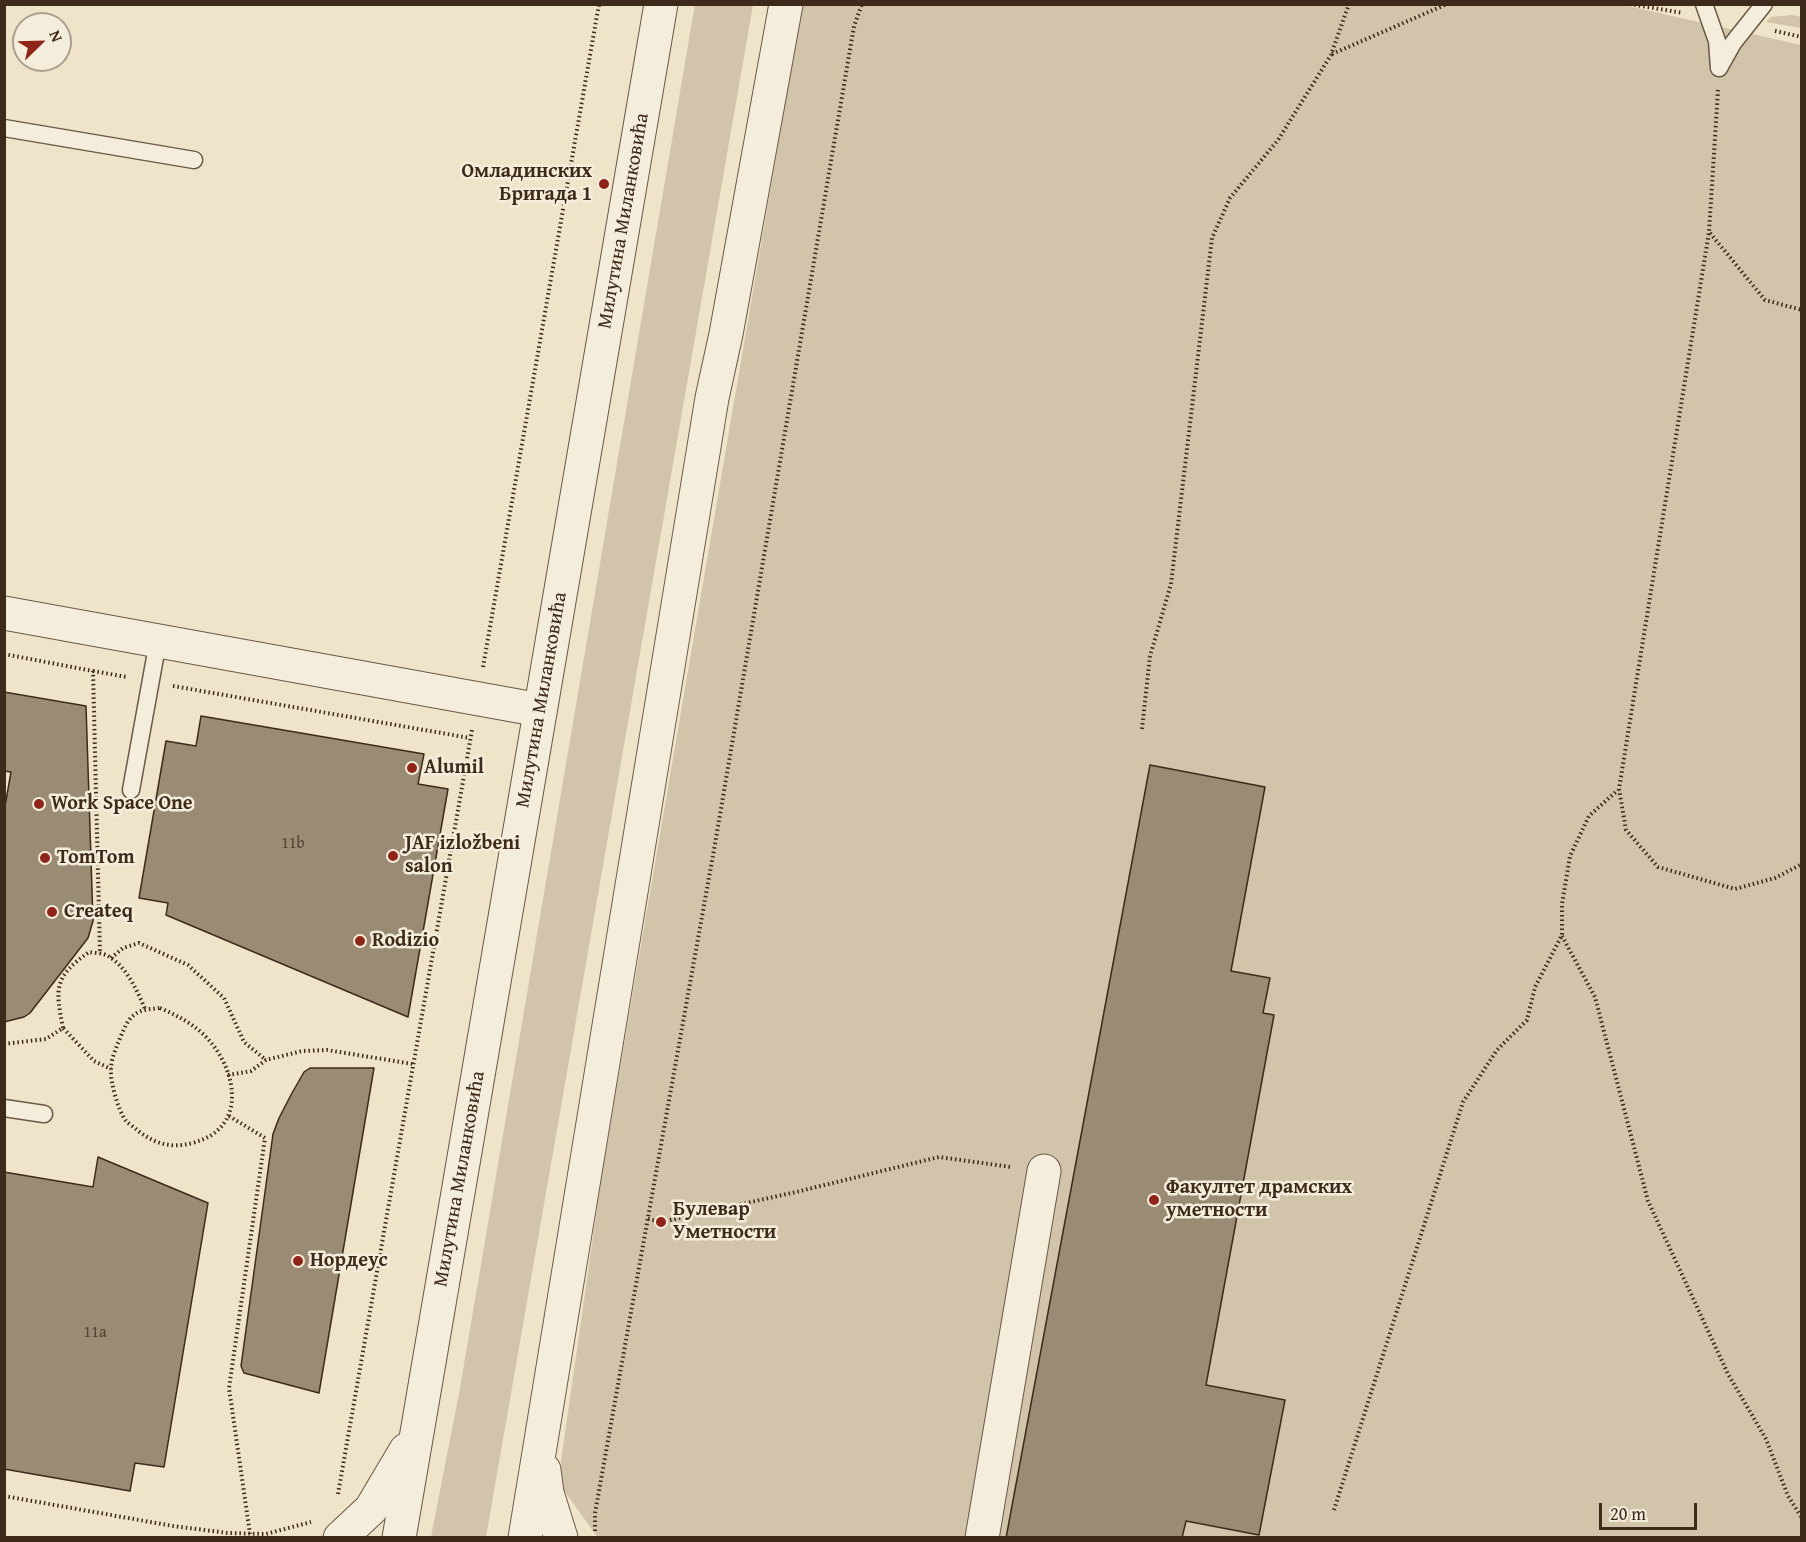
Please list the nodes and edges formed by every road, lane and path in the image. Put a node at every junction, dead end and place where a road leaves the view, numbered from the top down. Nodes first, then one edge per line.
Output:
1 (599, 4) edge
2 (661, 4) edge
3 (786, 4) edge
4 (862, 4) edge
5 (1349, 4) edge
6 (1447, 4) edge
7 (1704, 4) edge
8 (1764, 4) edge
9 (1331, 55) junction
10 (1719, 68) junction
11 (4, 128) edge
12 (194, 160) dead end
13 (1709, 232) junction
14 (1802, 310) edge
15 (4, 613) edge
16 (158, 641) junction
17 (4, 654) edge
18 (93, 671) junction
19 (150, 681) junction
20 (478, 699) junction
21 (540, 710) junction
22 (1142, 729) dead end
23 (470, 738) junction
24 (1619, 789) junction
25 (131, 790) dead end
26 (1802, 864) edge
27 (1562, 935) junction
28 (100, 954) junction
29 (111, 958) junction
30 (145, 1009) junction
31 (63, 1028) junction
32 (4, 1044) edge
33 (266, 1060) junction
34 (414, 1064) junction
35 (111, 1069) junction
36 (228, 1075) junction
37 (4, 1108) edge
38 (44, 1114) dead end
39 (230, 1116) junction
40 (1044, 1171) joint
41 (648, 1219) junction
42 (417, 1430) junction
43 (541, 1449) junction
44 (4, 1496) edge
45 (338, 1496) dead end
46 (1334, 1510) dead end
47 (1802, 1518) edge
48 (326, 1530) edge
49 (250, 1534) junction
50 (399, 1538) edge
51 (525, 1538) edge
52 (561, 1538) edge
53 (595, 1538) edge
54 (982, 1538) edge

1 - 20 path
2 - 21 street, Милутина Миланковића
3 - 43 street
4 - 41 path
5 - 9 path
6 - 9 path
7 - 10 lane
8 - 10 lane
9 - 22 path
10 - 13 path
11 - 12 lane
13 - 14 path
13 - 24 path
15 - 16 street
16 - 19 lane
16 - 20 street
17 - 18 path
18 - 19 path
18 - 28 path
19 - 23 path
19 - 25 lane
20 - 21 street
20 - 23 path
21 - 42 street, Милутина Миланковића
23 - 34 path
24 - 26 path
24 - 27 path
27 - 46 path
27 - 47 path
28 - 29 path
28 - 31 path
29 - 30 path
29 - 33 path
30 - 35 path
30 - 36 path
31 - 32 path
31 - 35 path
33 - 34 path
33 - 36 path
34 - 45 path
35 - 39 path
36 - 39 path
37 - 38 lane
39 - 49 path
40 - 41 path
40 - 54 street
41 - 53 path
42 - 48 street
42 - 50 street, Милутина Миланковића
43 - 51 street
43 - 52 street
44 - 49 path
48 - 49 path

